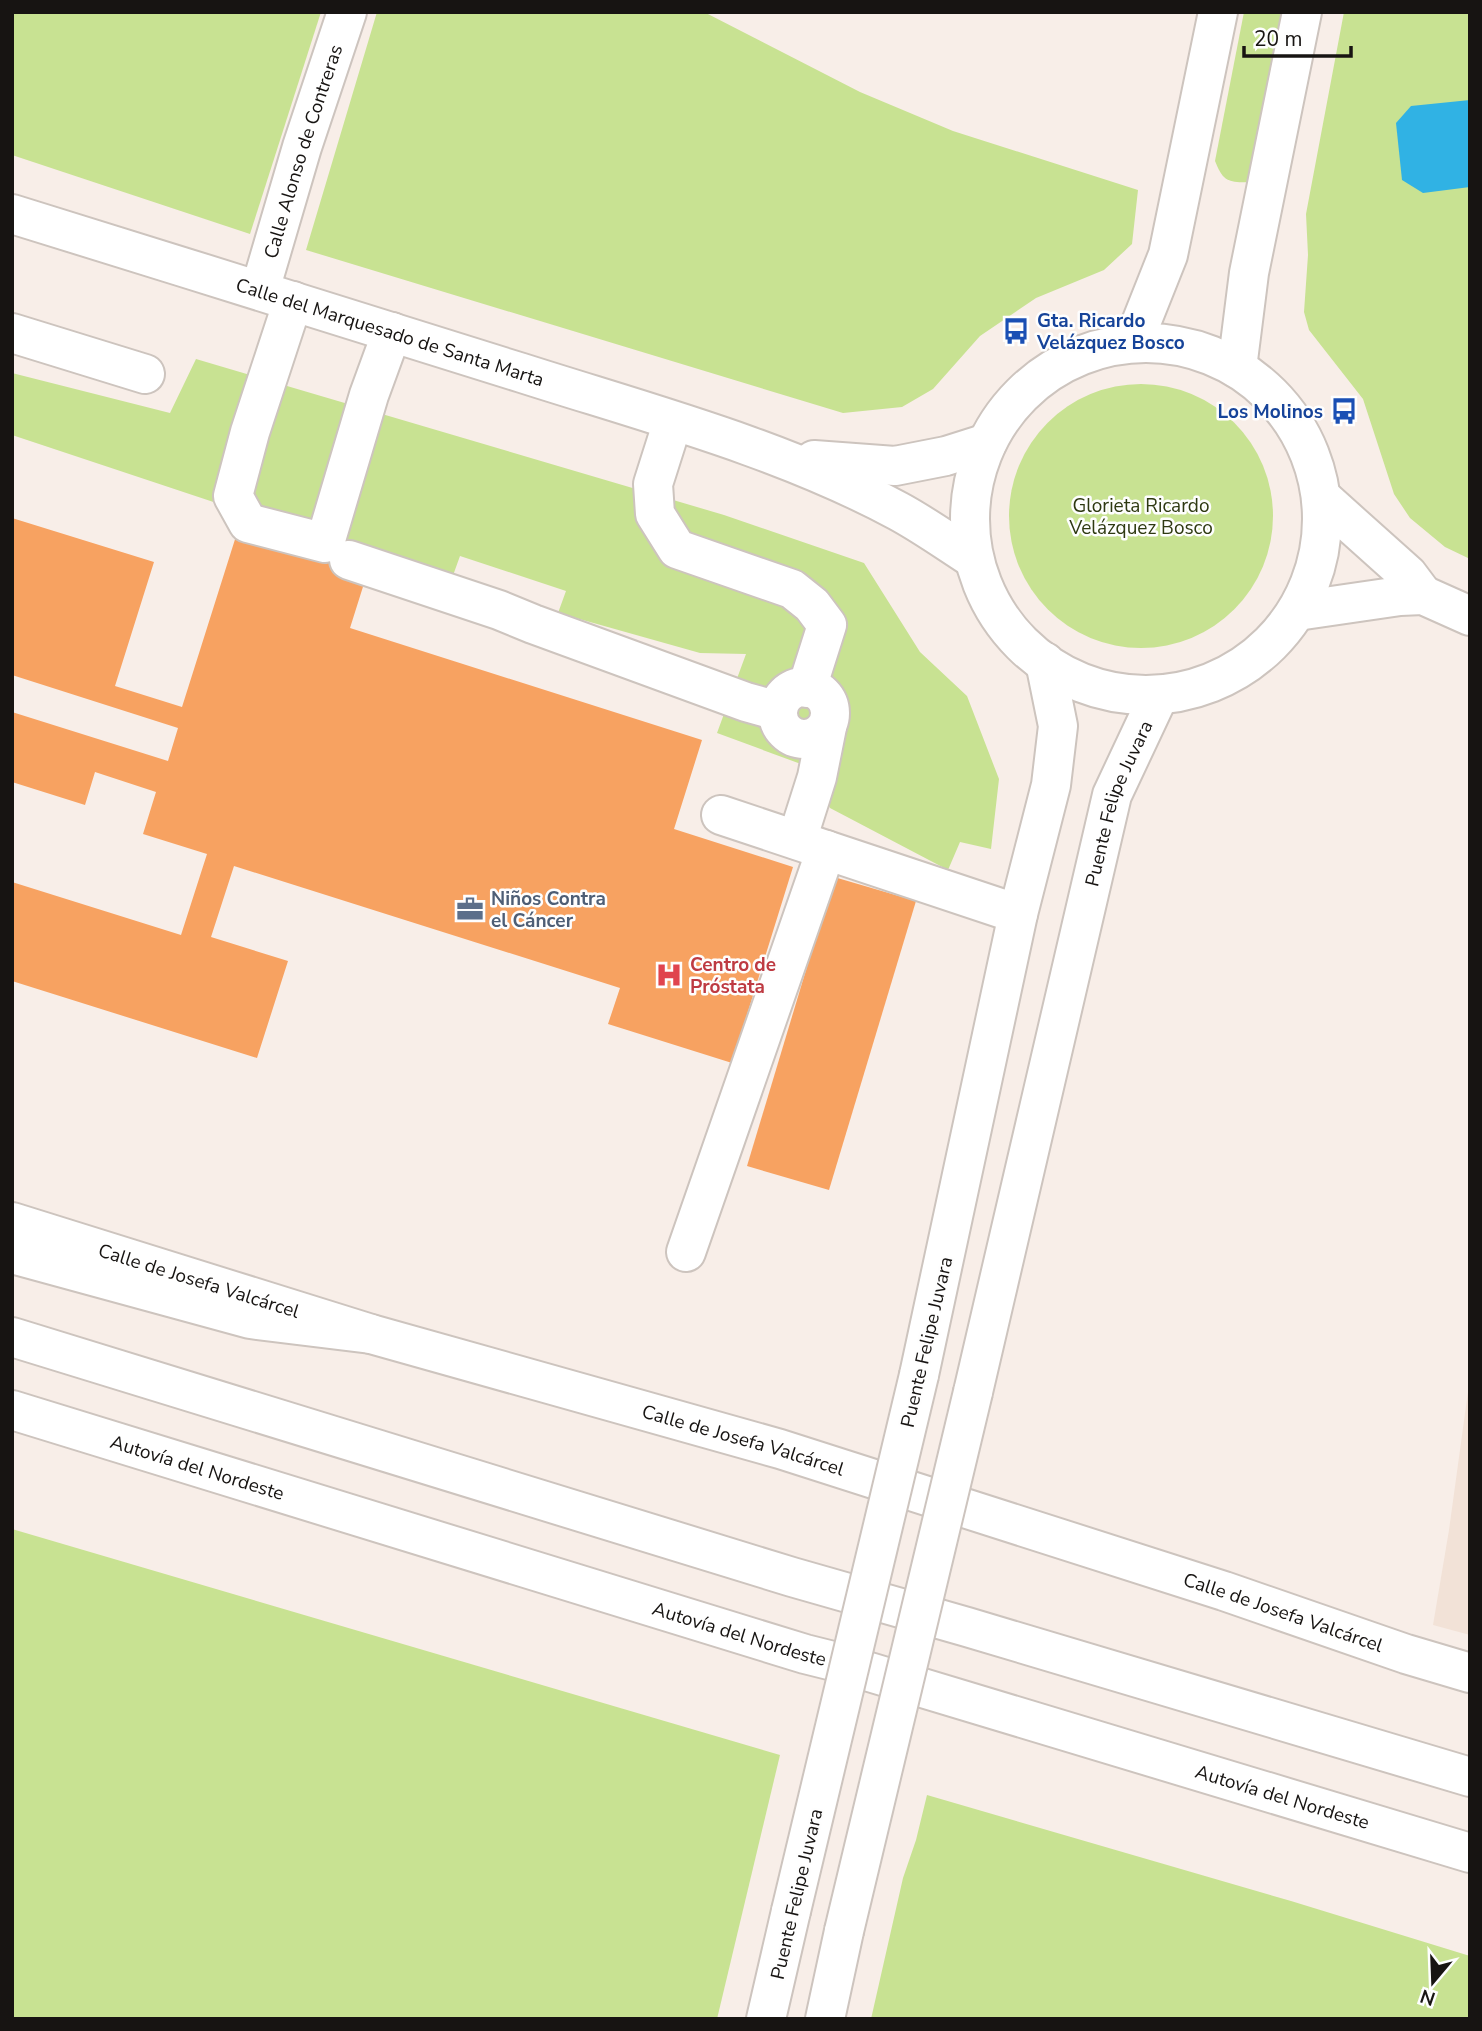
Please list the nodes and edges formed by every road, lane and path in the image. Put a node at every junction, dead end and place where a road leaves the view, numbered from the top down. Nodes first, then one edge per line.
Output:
1 (347, 12) edge
2 (1218, 12) edge
3 (1301, 12) edge
4 (12, 214) edge
5 (276, 295) junction
6 (392, 332) junction
7 (12, 333) edge
8 (1133, 343) junction
9 (1237, 368) junction
10 (145, 374) dead end
11 (673, 421) junction
12 (987, 443) junction
13 (765, 452) junction
14 (1321, 497) junction
15 (974, 559) junction
16 (349, 560) dead end
17 (1423, 595) junction
18 (1297, 611) junction
19 (1470, 616) edge
20 (1045, 663) junction
21 (807, 688) junction
22 (1159, 695) junction
23 (778, 711) junction
24 (827, 727) junction
25 (721, 815) dead end
26 (811, 845) junction
27 (1018, 914) junction
28 (12, 1222) edge
29 (686, 1252) dead end
30 (12, 1254) edge
31 (371, 1334) junction
32 (12, 1337) edge
33 (12, 1410) edge
34 (1470, 1673) edge
35 (1470, 1777) edge
36 (1470, 1853) edge
37 (766, 2019) edge
38 (825, 2019) edge

1 - 5 main road, Calle Alonso de Contreras
2 - 8 main road
3 - 9 main road
4 - 5 main road, Calle del Marquesado de Santa Marta
5 - 6 main road, Calle del Marquesado de Santa Marta
5 - 6 main road, Calle Alonso de Contreras
6 - 11 main road, Calle del Marquesado de Santa Marta
7 - 10 main road
8 - 9 main road
8 - 12 main road
9 - 14 main road
11 - 13 main road, Calle del Marquesado de Santa Marta
11 - 21 main road
12 - 13 main road, Calle del Marquesado de Santa Marta
12 - 15 main road
13 - 15 main road, Calle del Marquesado de Santa Marta
14 - 17 main road
14 - 18 main road
15 - 20 main road
16 - 23 main road
17 - 18 main road
17 - 19 main road
18 - 22 main road
20 - 22 main road
20 - 27 main road, Puente Felipe Juvara
21 - 23 main road
21 - 24 main road
22 - 38 main road, Puente Felipe Juvara, bridge
23 - 24 main road
24 - 26 main road
25 - 26 main road
26 - 27 main road
26 - 29 main road
27 - 37 main road, Puente Felipe Juvara, bridge
28 - 31 main road, Calle de Josefa Valcárcel
30 - 31 main road
31 - 34 main road, Calle de Josefa Valcárcel
32 - 35 main road
33 - 36 main road, Autovía del Nordeste

